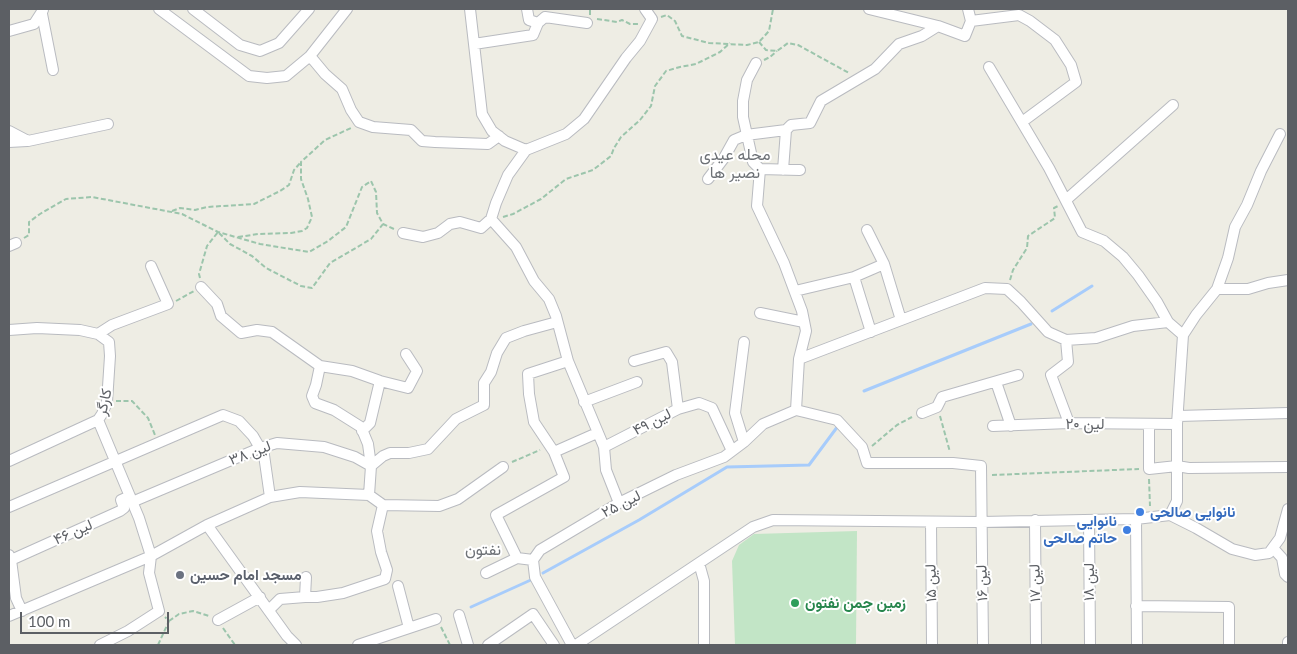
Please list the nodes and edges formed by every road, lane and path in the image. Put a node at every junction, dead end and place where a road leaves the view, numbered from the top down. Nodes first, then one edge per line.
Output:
1 (159, 9) edge
2 (193, 9) edge
3 (309, 9) edge
4 (347, 9) edge
5 (470, 9) edge
6 (527, 9) edge
7 (645, 9) edge
8 (773, 9) edge
9 (869, 9) edge
10 (968, 9) edge
11 (42, 11) edge
12 (652, 19) junction
13 (971, 20) junction
14 (538, 23) junction
15 (587, 23) joint
16 (938, 26) junction
17 (9, 31) edge
18 (759, 42) junction
19 (730, 43) junction
20 (474, 44) junction
21 (777, 51) junction
22 (310, 56) junction
23 (756, 63) joint
24 (989, 67) dead end
25 (53, 70) dead end
26 (859, 79) junction
27 (1173, 105) dead end
28 (359, 122) junction
29 (1022, 122) junction
30 (108, 124) dead end
31 (786, 130) junction
32 (9, 131) edge
33 (1280, 134) dead end
34 (746, 135) junction
35 (498, 136) junction
36 (28, 141) junction
37 (9, 142) edge
38 (526, 150) junction
39 (301, 162) junction
40 (760, 169) junction
41 (783, 170) junction
42 (800, 170) dead end
43 (708, 179) dead end
44 (1066, 200) junction
45 (170, 212) junction
46 (491, 219) junction
47 (383, 224) junction
48 (867, 230) dead end
49 (218, 232) junction
50 (403, 233) joint
51 (235, 237) junction
52 (12, 244) edge
53 (884, 264) junction
54 (151, 266) dead end
55 (854, 277) junction
56 (1288, 280) edge
57 (201, 287) junction
58 (1007, 289) junction
59 (1217, 289) junction
60 (795, 291) junction
61 (168, 304) junction
62 (760, 313) dead end
63 (901, 320) junction
64 (557, 322) junction
65 (804, 322) junction
66 (1168, 322) junction
67 (9, 330) edge
68 (871, 332) junction
69 (98, 334) junction
70 (1183, 335) junction
71 (1066, 340) junction
72 (744, 342) dead end
73 (406, 354) dead end
74 (799, 359) junction
75 (568, 361) junction
76 (634, 361) dead end
77 (320, 366) junction
78 (1018, 375) dead end
79 (380, 381) junction
80 (637, 382) dead end
81 (996, 382) junction
82 (106, 402) junction
83 (584, 402) junction
84 (937, 407) junction
85 (678, 409) junction
86 (796, 410) junction
87 (922, 413) joint
88 (1288, 414) edge
89 (98, 420) junction
90 (1178, 420) junction
91 (1069, 423) junction
92 (1149, 424) junction
93 (993, 426) dead end
94 (1011, 426) junction
95 (362, 431) junction
96 (597, 433) junction
97 (158, 442) junction
98 (744, 442) junction
99 (604, 447) junction
100 (862, 447) junction
101 (260, 448) junction
102 (732, 450) junction
103 (554, 452) junction
104 (115, 460) junction
105 (9, 461) edge
106 (953, 463) junction
107 (371, 466) junction
108 (981, 466) junction
109 (1177, 466) junction
110 (503, 467) joint
111 (1288, 467) edge
112 (1149, 469) junction
113 (369, 496) junction
114 (270, 497) junction
115 (131, 499) junction
116 (619, 503) junction
117 (383, 505) junction
118 (9, 507) edge
119 (1288, 509) edge
120 (1170, 515) junction
121 (1150, 517) junction
122 (1136, 519) junction
123 (1034, 520) junction
124 (1089, 520) junction
125 (931, 522) junction
126 (981, 522) junction
127 (207, 525) junction
128 (1273, 548) junction
129 (152, 556) junction
130 (10, 558) edge
131 (517, 558) junction
132 (533, 560) junction
133 (699, 563) junction
134 (486, 573) dead end
135 (306, 577) dead end
136 (1288, 577) edge
137 (398, 586) dead end
138 (260, 597) junction
139 (305, 597) junction
140 (1136, 606) junction
141 (269, 610) junction
142 (22, 611) junction
143 (160, 611) junction
144 (459, 615) dead end
145 (9, 616) edge
146 (436, 619) joint
147 (218, 620) junction
148 (169, 621) junction
149 (409, 628) junction
150 (100, 645) edge
151 (158, 645) edge
152 (235, 645) edge
153 (296, 645) edge
154 (358, 645) edge
155 (450, 645) edge
156 (468, 645) edge
157 (488, 645) edge
158 (554, 645) edge
159 (572, 645) edge
160 (576, 645) edge
161 (704, 645) edge
162 (932, 645) edge
163 (983, 645) edge
164 (1036, 645) edge
165 (1090, 645) edge
166 (1137, 645) edge
167 (1229, 645) edge

1 - 22 street
2 - 3 street
4 - 22 street
5 - 20 street
6 - 14 street
7 - 12 street
8 - 18 path
9 - 16 street
10 - 13 street
11 - 17 street
11 - 25 street
12 - 15 path
12 - 19 path
12 - 38 street
13 - 16 street
13 - 29 street
14 - 15 street
14 - 20 street
16 - 26 street
18 - 19 path
18 - 21 path
19 - 46 path
20 - 35 street
21 - 23 path
21 - 26 path
22 - 28 street
23 - 34 street
24 - 29 street
26 - 31 street
27 - 44 street
28 - 35 street
28 - 39 path
29 - 44 street
30 - 36 street
31 - 34 street
31 - 41 street
32 - 36 street
33 - 59 street
34 - 40 street
34 - 43 street
35 - 38 street
36 - 37 street
38 - 46 street
39 - 45 path
39 - 51 path
40 - 41 street
40 - 60 street
41 - 42 street
44 - 58 path
44 - 66 street
45 - 49 path
45 - 52 path
46 - 50 street
46 - 64 street
47 - 49 path
47 - 50 path
47 - 51 path
48 - 53 street
49 - 51 path
49 - 57 path
53 - 55 street
53 - 63 street
54 - 61 street
55 - 60 street
55 - 68 street
56 - 59 street
57 - 61 path
57 - 77 street
58 - 63 street
58 - 71 street
59 - 70 street
60 - 65 street
61 - 69 street
62 - 65 street
63 - 68 street
64 - 75 street
64 - 107 street
65 - 74 street
66 - 70 street
66 - 71 street
67 - 69 street
68 - 74 street
69 - 82 street, کارگر
70 - 90 street
71 - 91 street
72 - 98 street
73 - 79 street
74 - 86 street
75 - 83 street
75 - 103 street
76 - 85 street
77 - 79 street
77 - 95 street
78 - 81 street
79 - 95 street
80 - 83 street
81 - 84 street
81 - 94 street
82 - 89 street, کارگر
82 - 97 path
83 - 96 street
84 - 87 street
84 - 106 path
85 - 99 street, لین ۴۹
85 - 102 street, لین ۴۹
86 - 98 street, لین ۲۵
86 - 100 street
87 - 100 path
88 - 90 street, لین ۲۰
89 - 104 street, کارگر
89 - 105 street
90 - 92 street, لین ۲۰
90 - 109 street
91 - 92 street, لین ۲۰
91 - 94 street, لین ۲۰
92 - 112 street
93 - 94 street, لین ۲۰
95 - 107 street
96 - 99 street
96 - 103 street
97 - 101 street
97 - 104 street
98 - 102 street, لین ۲۵
99 - 116 street
100 - 106 street
101 - 107 street, لین ۳۸
101 - 114 street
101 - 115 street, لین ۳۸
102 - 116 street, لین ۲۵
103 - 110 path
103 - 131 street
104 - 115 street, کارگر
104 - 118 street
106 - 108 street
107 - 113 street
108 - 112 path
108 - 126 street, لین ۱۶
109 - 111 street
109 - 112 street
109 - 120 street
110 - 117 street
112 - 121 path
113 - 114 street
113 - 117 street
114 - 127 street
115 - 129 street, کارگر
115 - 130 street, لین ۴۶
116 - 132 street, لین ۲۵
117 - 139 street
119 - 128 street
120 - 121 street
120 - 128 street
121 - 122 street
122 - 124 street
122 - 140 street
123 - 124 street
123 - 126 street
123 - 164 street, لین ۱۷
124 - 165 street, لین ۱۸
125 - 126 street
125 - 133 street
125 - 162 street, لین ۱۵
126 - 163 street, لین ۱۶
127 - 129 street
127 - 138 street
128 - 136 street
129 - 142 street
129 - 143 street
130 - 142 street
131 - 132 street
131 - 134 street
132 - 159 street
133 - 160 street
133 - 161 street
135 - 139 street
137 - 149 street
138 - 141 street
138 - 147 street
139 - 141 street
140 - 166 street
140 - 167 street
141 - 153 street
142 - 145 street
143 - 148 path
143 - 150 street
144 - 156 street
146 - 149 street
146 - 155 path
147 - 148 path
147 - 152 path
148 - 151 path
149 - 154 street
157 - 158 street

